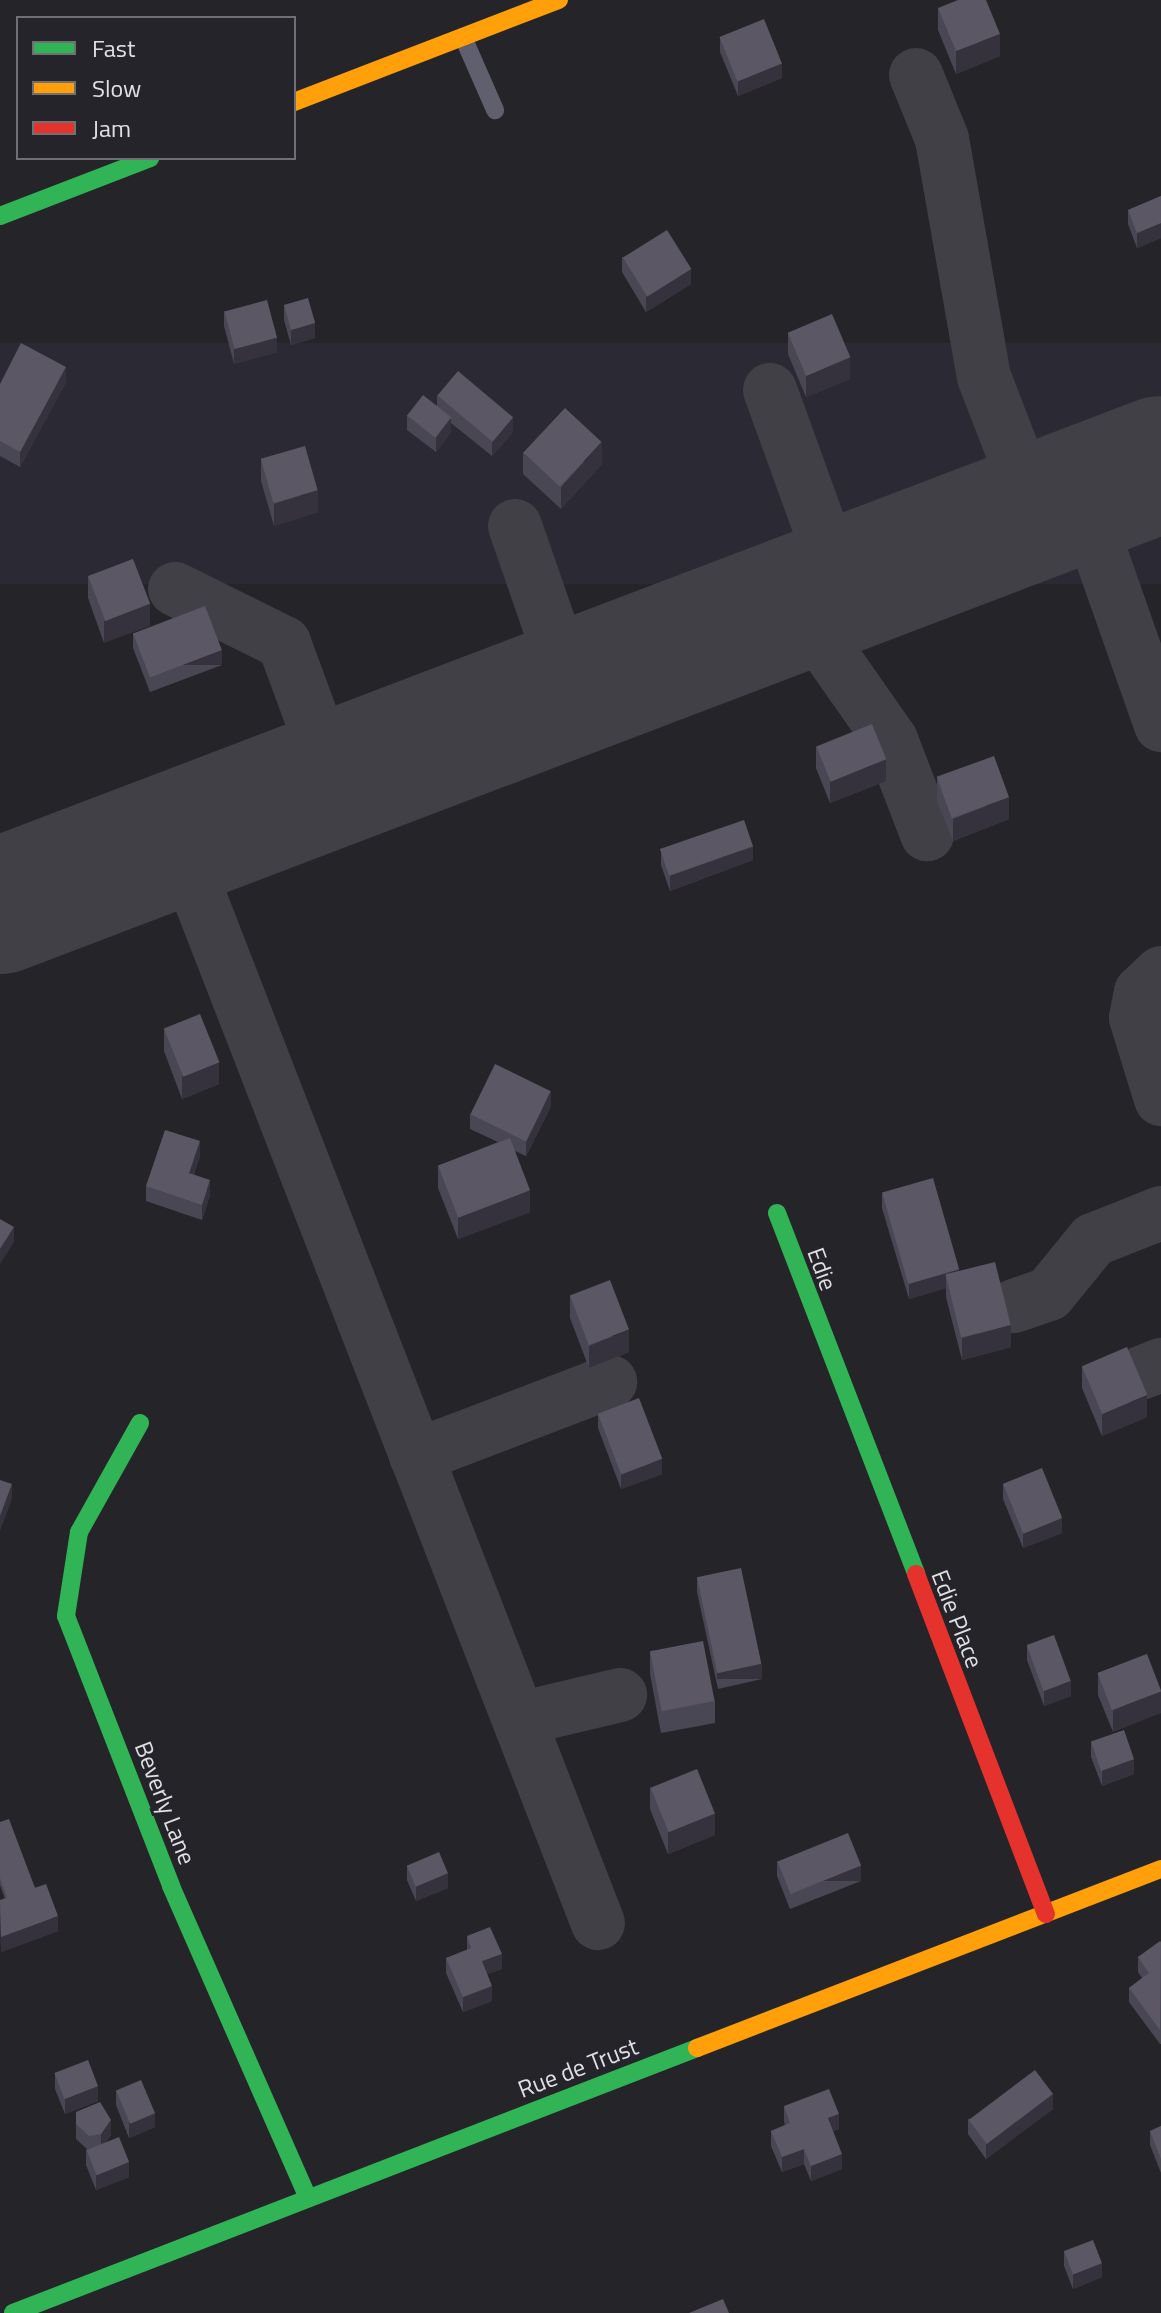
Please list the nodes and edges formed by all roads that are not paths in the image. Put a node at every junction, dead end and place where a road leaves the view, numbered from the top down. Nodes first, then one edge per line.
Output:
1 (559, 0) edge
2 (463, 37) junction
3 (296, 101) edge
4 (495, 110) dead end
5 (145, 160) edge
6 (0, 216) edge
7 (777, 1213) dead end
8 (824, 1342) joint
9 (140, 1423) dead end
10 (1161, 1869) edge
11 (1046, 1914) junction
12 (308, 2198) junction
13 (13, 2313) edge

1 - 2 street
2 - 3 street
2 - 4 street
5 - 6 street
7 - 8 street, Edie
8 - 11 street, Edie Place
9 - 12 street, Beverly Lane
10 - 11 street, Rue de Trust
11 - 12 street, Rue de Trust
12 - 13 street, Rue de Trust

